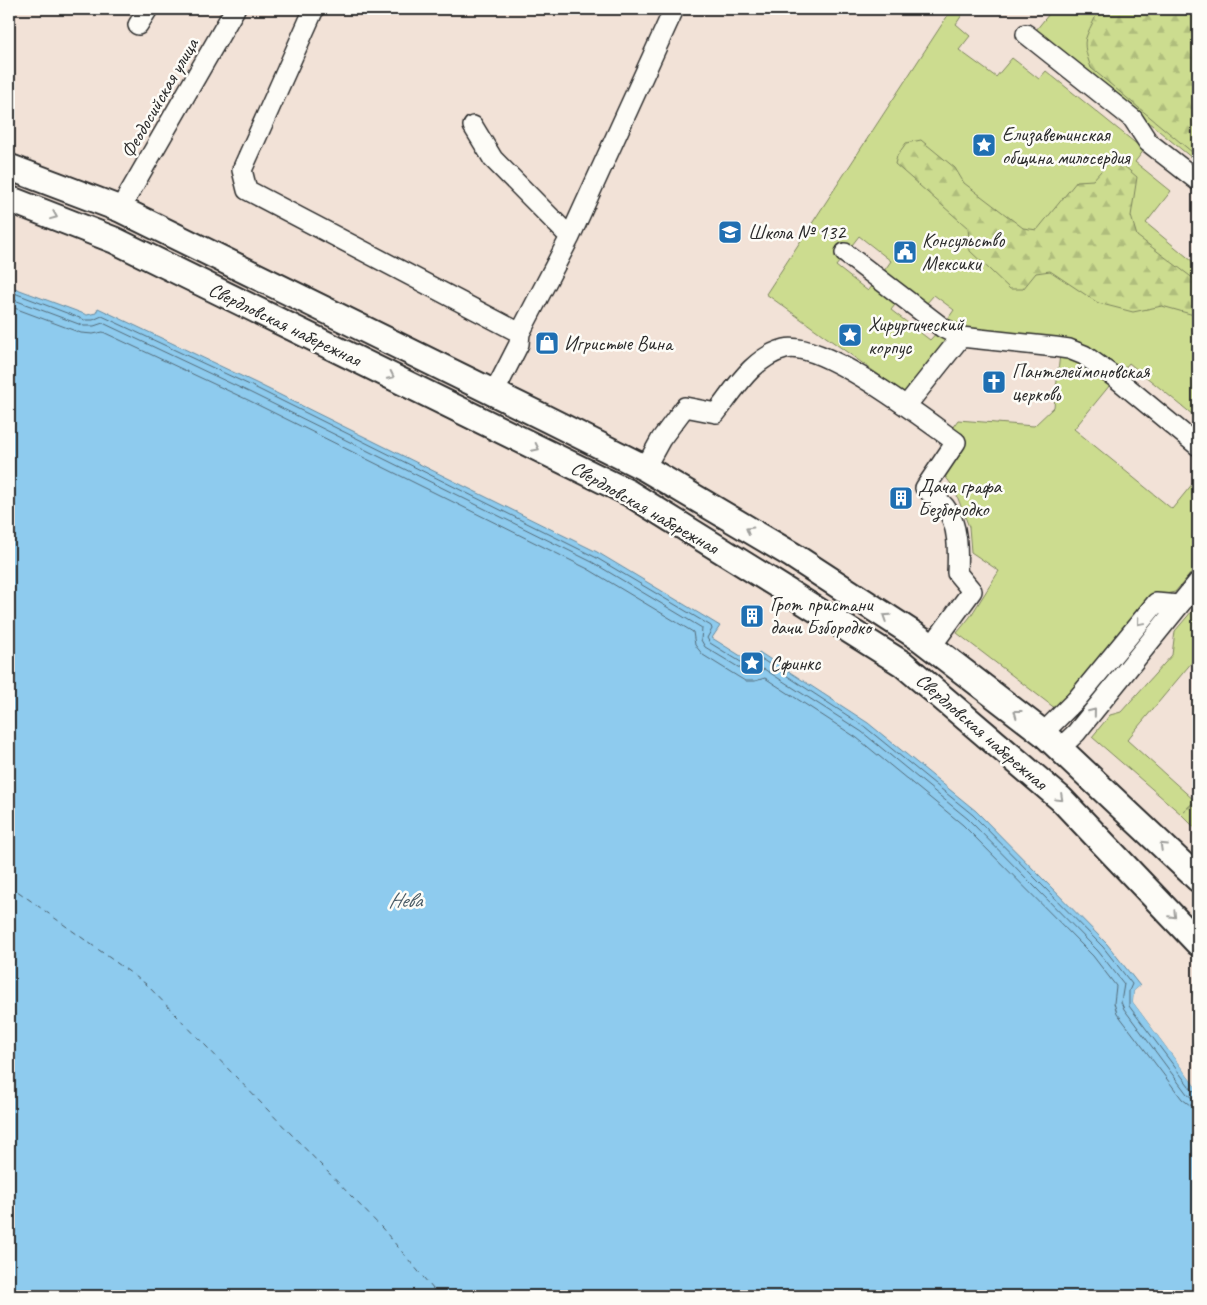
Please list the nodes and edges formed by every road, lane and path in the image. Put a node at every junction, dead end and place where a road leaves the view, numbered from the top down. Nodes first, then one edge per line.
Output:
1 (148, 9) edge
2 (236, 9) edge
3 (314, 9) edge
4 (674, 9) edge
5 (138, 25) dead end
6 (1026, 34) dead end
7 (473, 126) dead end
8 (9, 167) edge
9 (1198, 181) edge
10 (9, 199) edge
11 (120, 210) junction
12 (570, 237) junction
13 (845, 254) dead end
14 (520, 333) junction
15 (961, 337) junction
16 (494, 393) junction
17 (906, 406) junction
18 (1198, 446) edge
19 (646, 468) junction
20 (1198, 582) edge
21 (931, 647) junction
22 (1052, 741) junction
23 (1198, 879) edge
24 (1198, 943) edge

1 - 5 street
2 - 11 street, Феодосийская улица
3 - 14 street
4 - 12 street
6 - 9 street
7 - 12 street
8 - 11 main road, Свердловская набережная
10 -> 24 main road, Свердловская набережная
11 - 16 main road, Свердловская набережная
12 - 14 street
13 - 15 street
14 - 16 street
15 - 17 street
15 - 18 street
16 - 19 main road, Свердловская набережная
17 - 19 street
17 - 21 street
21 -> 19 main road, Свердловская набережная
20 - 22 street
22 -> 21 main road, Свердловская набережная
23 -> 22 main road, Свердловская набережная

